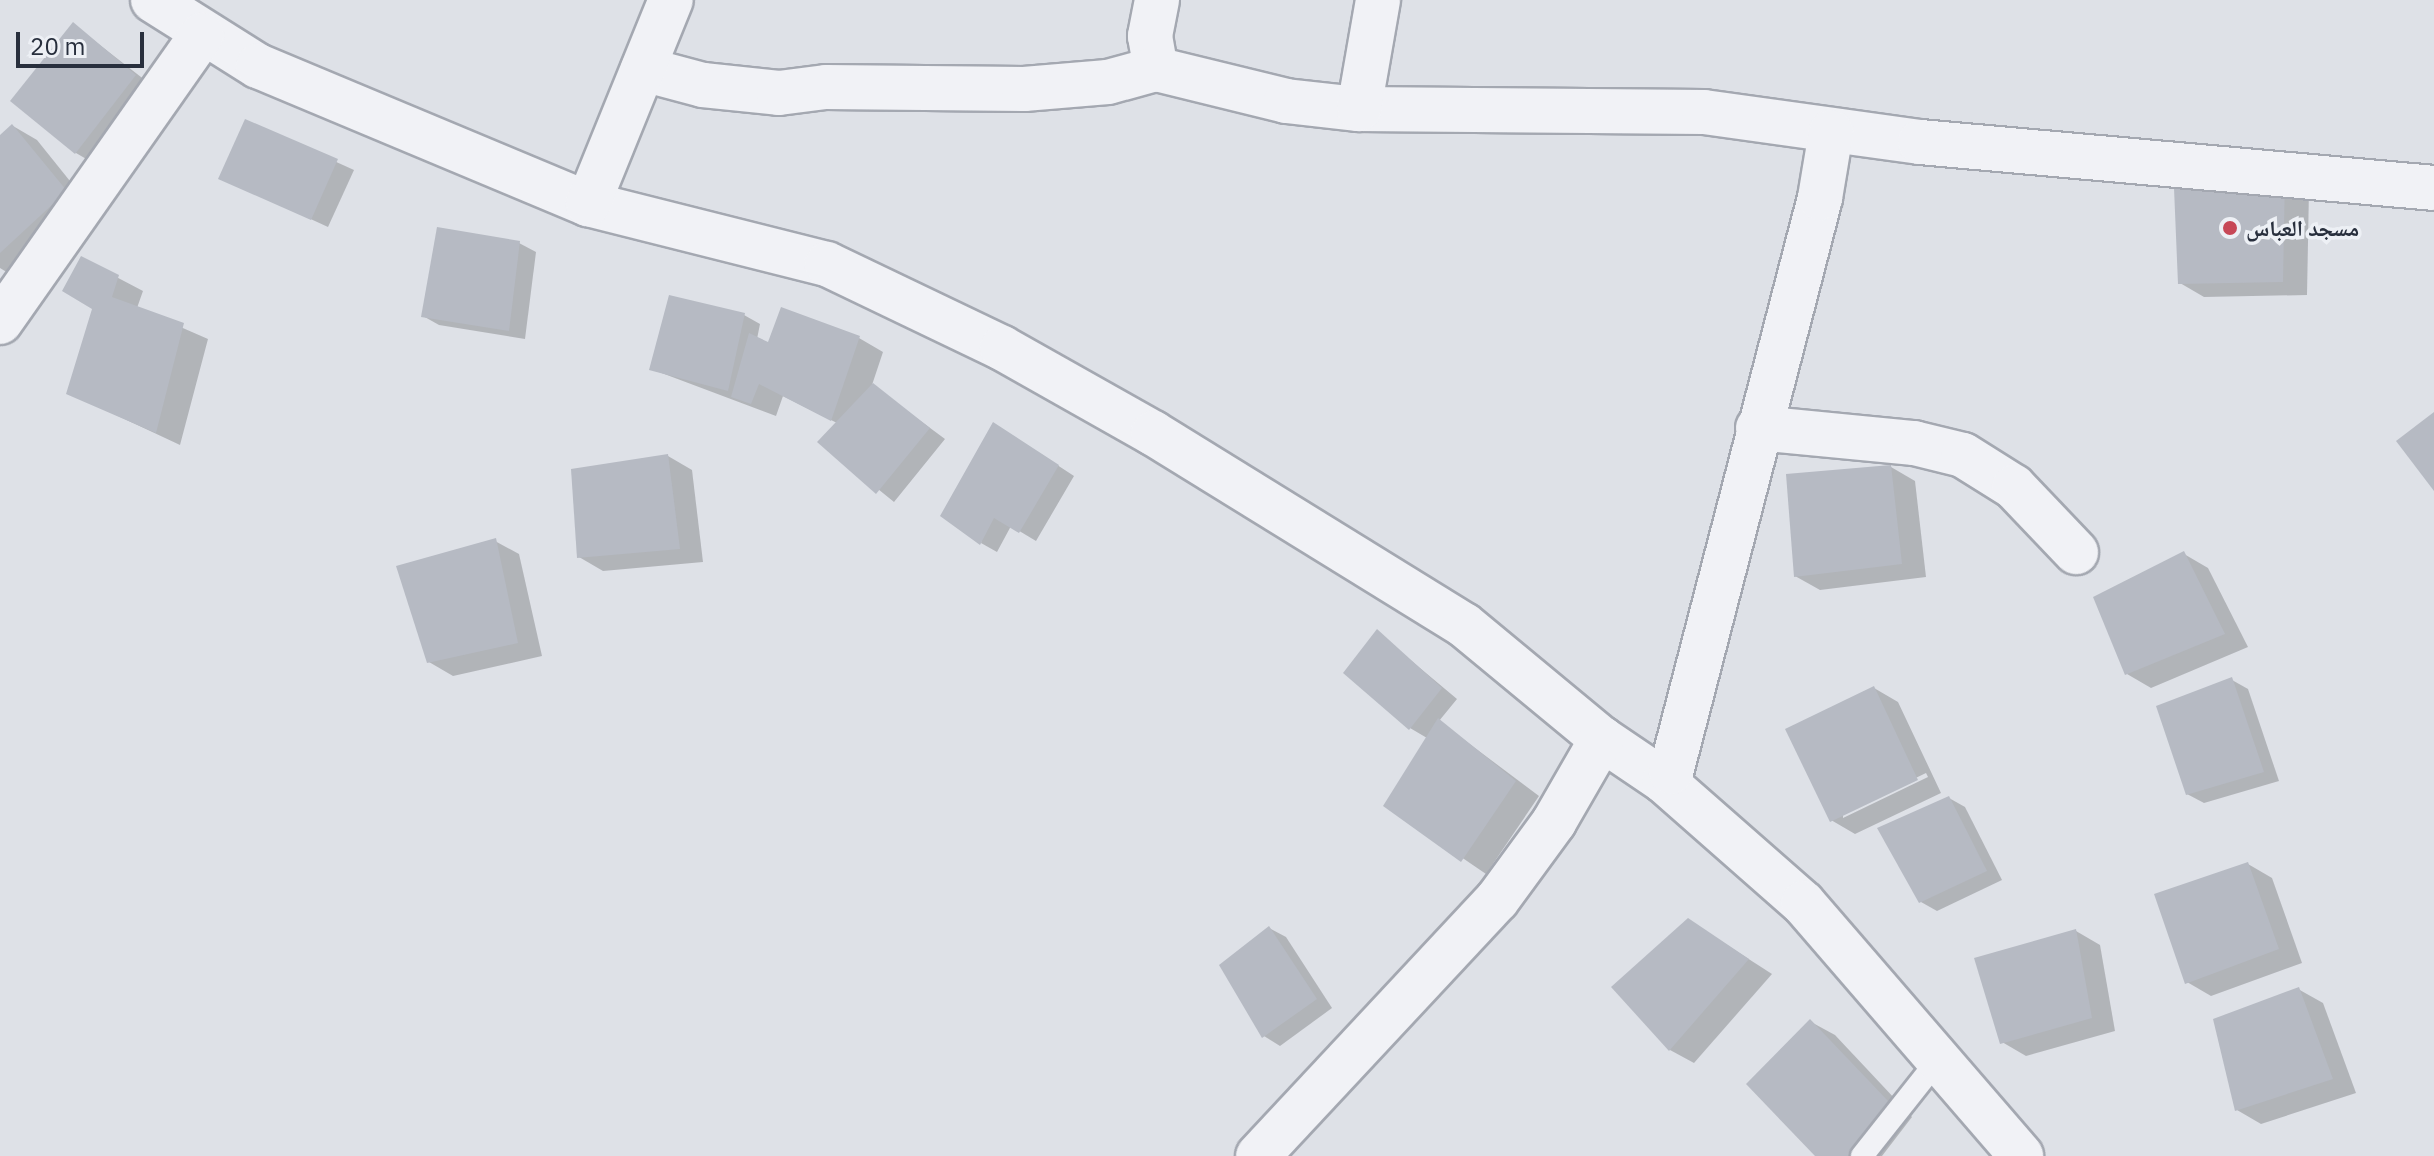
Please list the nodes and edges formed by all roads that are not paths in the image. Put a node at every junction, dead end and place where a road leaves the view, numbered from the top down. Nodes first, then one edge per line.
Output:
1 (153, 0) edge
2 (671, 0) edge
3 (1157, 0) edge
4 (1378, 0) edge
5 (202, 35) junction
6 (643, 69) junction
7 (1156, 69) junction
8 (1359, 109) junction
9 (1831, 132) junction
10 (2434, 188) edge
11 (588, 204) junction
12 (0, 322) edge
13 (1758, 428) junction
14 (2076, 552) dead end
15 (1602, 739) junction
16 (1664, 781) junction
17 (1939, 1059) junction
18 (1258, 1156) edge
19 (1862, 1156) edge
20 (2021, 1156) edge

1 - 5 street
2 - 6 street
3 - 7 street
4 - 8 street
5 - 11 street
5 - 12 street
6 - 7 street
6 - 11 street
7 - 8 street
8 - 9 street
9 - 10 street
9 - 13 street
11 - 15 street
13 - 14 street
13 - 16 street
15 - 16 street
15 - 18 street
16 - 17 street
17 - 19 lane
17 - 20 street

